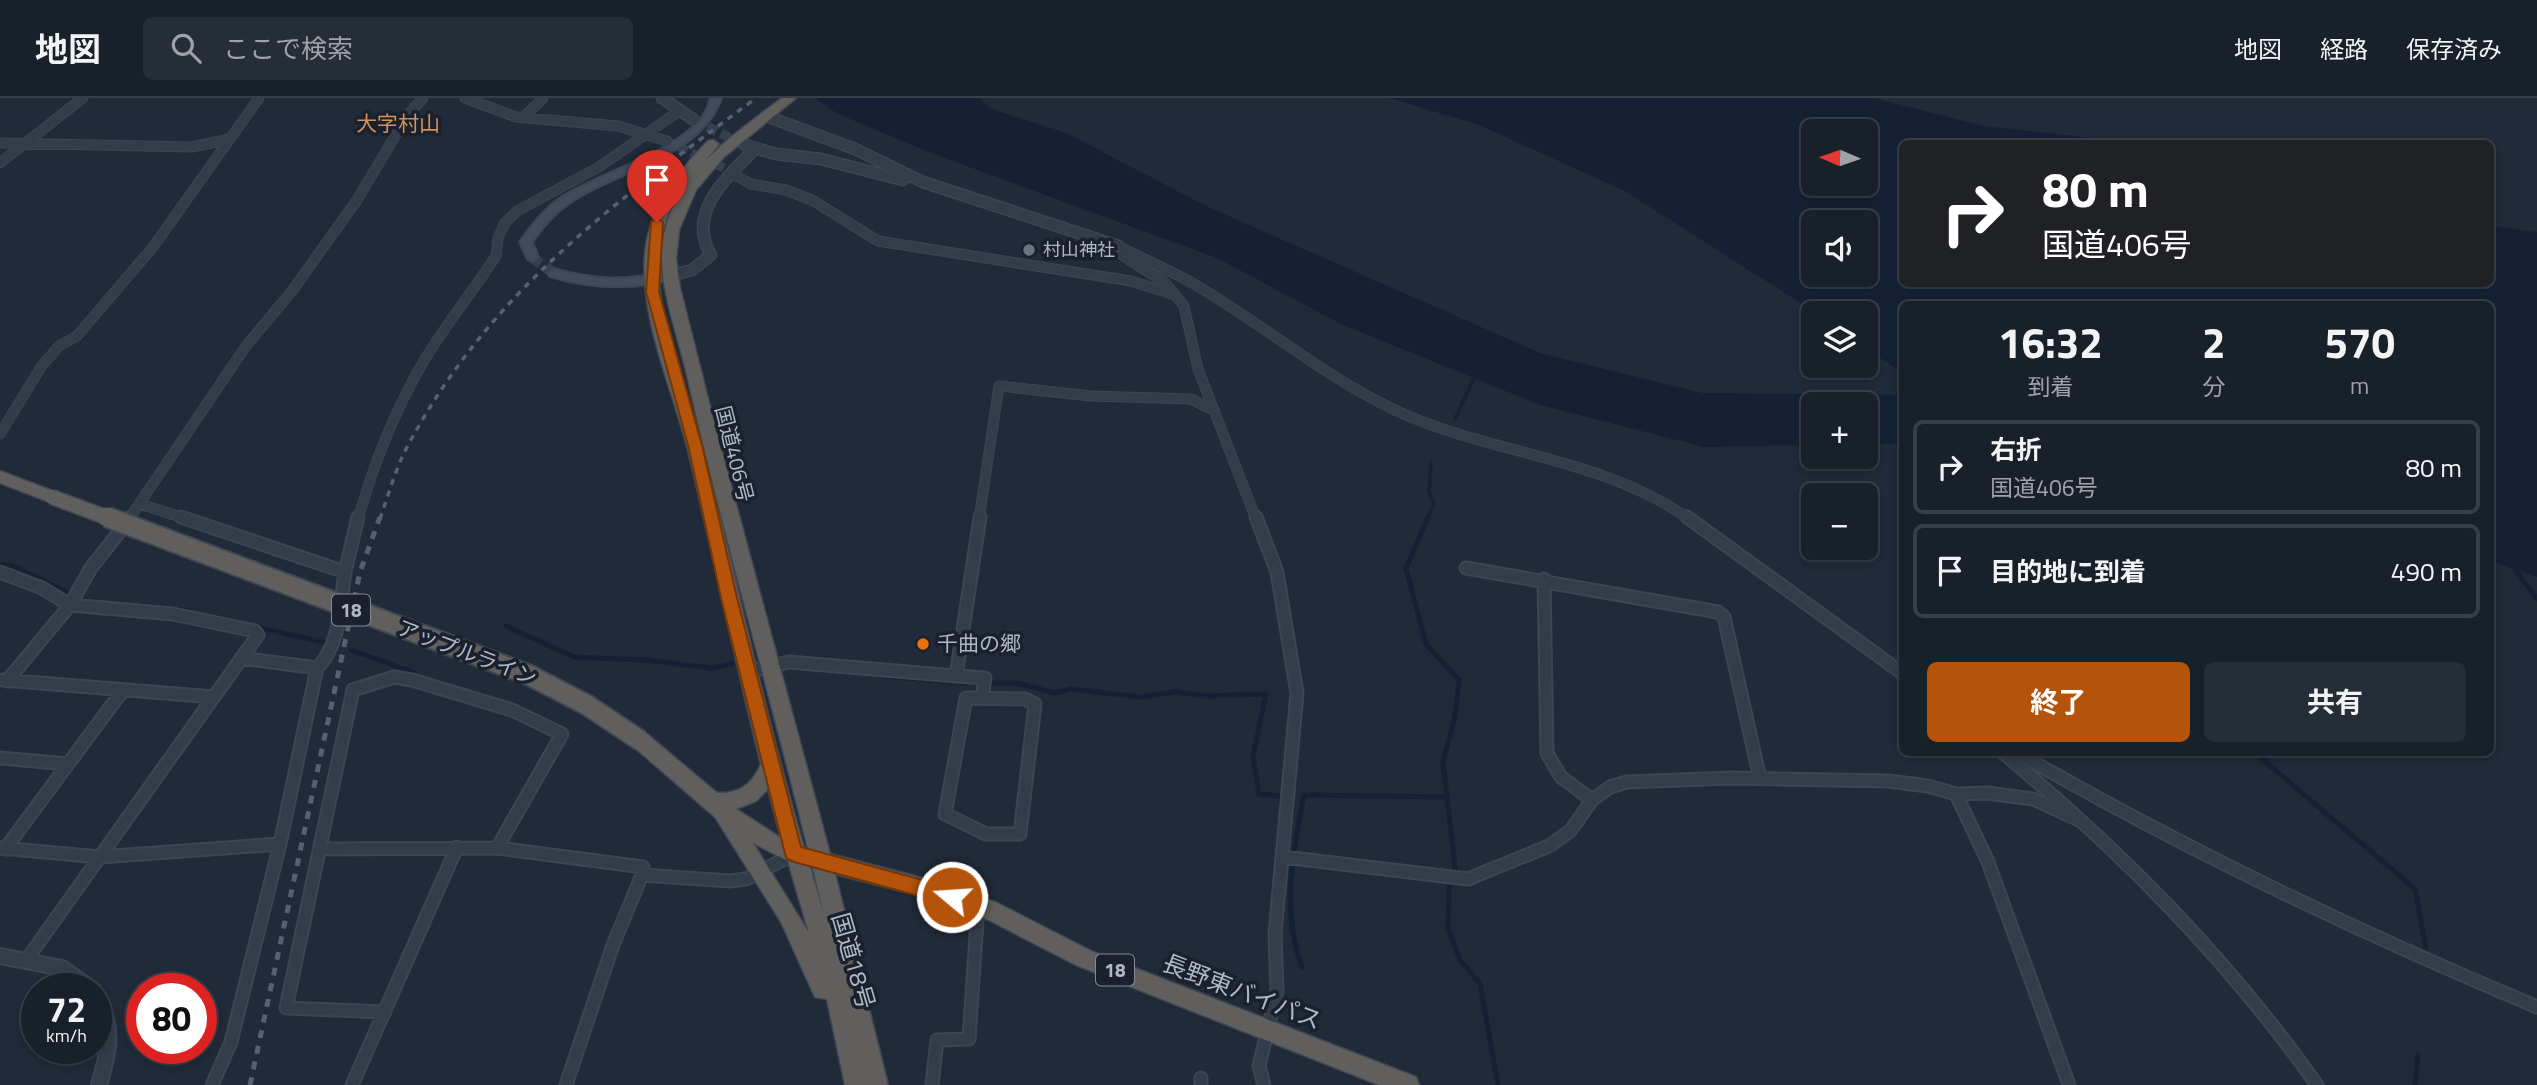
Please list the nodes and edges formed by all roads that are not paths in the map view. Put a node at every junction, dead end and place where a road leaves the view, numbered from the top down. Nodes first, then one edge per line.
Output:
1 (83, 98) edge
2 (259, 98) edge
3 (423, 98) edge
4 (465, 98) edge
5 (543, 98) edge
6 (662, 98) edge
7 (716, 98) edge
8 (790, 98) edge
9 (768, 107) edge
10 (679, 111) junction
11 (523, 118) junction
12 (694, 120) tunnel mouth
13 (649, 132) junction
14 (230, 139) junction
15 (667, 141) tunnel mouth
16 (0, 143) edge
17 (27, 144) junction
18 (0, 163) edge
19 (727, 170) junction
20 (923, 182) junction
21 (1118, 246) junction
22 (532, 257) dead end
23 (554, 273) tunnel mouth
24 (669, 276) junction
25 (653, 280) junction
26 (1175, 295) junction
27 (1213, 410) junction
28 (0, 434) edge
29 (0, 477) edge
30 (141, 504) junction
31 (1466, 568) dead end
32 (345, 572) junction
33 (2, 575) edge
34 (1544, 579) junction
35 (70, 605) junction
36 (241, 658) junction
37 (770, 665) junction
38 (317, 668) junction
39 (1899, 671) edge
40 (747, 672) junction
41 (956, 676) junction
42 (4, 680) edge
43 (123, 690) junction
44 (214, 697) junction
45 (982, 698) junction
46 (2007, 756) edge
47 (2024, 756) edge
48 (0, 758) edge
49 (68, 764) junction
50 (771, 764) junction
51 (1760, 779) junction
52 (1956, 794) junction
53 (1592, 800) junction
54 (718, 806) junction
55 (2079, 820) junction
56 (280, 844) junction
57 (457, 847) junction
58 (3, 848) edge
59 (497, 848) junction
60 (321, 849) junction
61 (794, 854) junction
62 (100, 857) junction
63 (1283, 857) junction
64 (822, 861) junction
65 (760, 870) junction
66 (642, 875) junction
67 (978, 906) junction
68 (0, 956) edge
69 (27, 959) junction
70 (73, 973) edge
71 (2537, 1007) edge
72 (385, 1012) junction
73 (1267, 1029) junction
74 (846, 1044) junction
75 (105, 1064) edge
76 (99, 1085) edge
77 (212, 1085) edge
78 (352, 1085) edge
79 (566, 1085) edge
80 (856, 1085) edge
81 (877, 1085) edge
82 (932, 1085) edge
83 (1264, 1085) edge
84 (1408, 1085) edge
85 (2069, 1085) edge
86 (2316, 1085) edge

1 - 17 street
2 - 14 street
3 - 30 street
4 - 11 street
5 - 11 street
6 - 10 street
7 - 22 main road
8 - 9 highway, 国道406号
9 - 20 street
9 - 24 highway, 国道406号
9 - 25 highway, 国道406号
10 - 12 street
10 - 13 street
11 - 13 street
13 - 15 street
13 - 32 street
14 - 17 street
14 - 28 street
16 - 17 street
17 - 18 street
19 - 20 street
19 - 24 street
19 - 26 street
20 - 21 street
21 - 26 street
21 - 39 street
23 - 25 main road
24 - 25 main road
24 - 37 highway, 国道406号
25 - 40 highway, 国道406号
26 - 27 street
27 - 41 street
27 - 63 street
29 - 54 highway, アップルライン / 18, bridge
30 - 32 street
30 - 35 street
31 - 34 street
32 - 38 street
33 - 35 street
34 - 51 street
34 - 53 street
35 - 36 street
35 - 42 street
36 - 38 street
36 - 44 street
37 - 40 street
37 - 41 street
37 - 64 highway, 国道406号
38 - 56 street
40 - 50 highway, 国道406号
41 - 45 street
42 - 43 street
43 - 44 street
43 - 49 street
44 - 62 street
45 - 45 street
46 - 55 street
47 - 71 street
48 - 49 street
49 - 58 street
50 - 54 highway
50 - 61 highway, 国道406号
51 - 52 street
51 - 53 street
52 - 55 street
52 - 85 street
53 - 63 street
54 - 61 highway, アップルライン / 18
54 - 65 highway
55 - 86 street
56 - 62 street
56 - 77 street
57 - 59 street
57 - 60 street
57 - 72 street
58 - 62 street
59 - 60 street
59 - 66 street
60 - 72 street
61 - 64 highway, アップルライン / 18
61 - 65 street
61 - 74 highway, 国道18号
62 - 69 street
63 - 73 street
64 - 67 highway, 長野東バイパス / 18
64 - 81 highway, 国道18号
65 - 66 street
65 - 74 highway
66 - 79 street
67 - 73 highway, 長野東バイパス / 18
67 - 82 street
68 - 69 street
69 - 70 street
72 - 78 street
73 - 83 street
73 - 84 highway, 長野東バイパス / 18
74 - 80 highway, 国道18号
75 - 76 street

